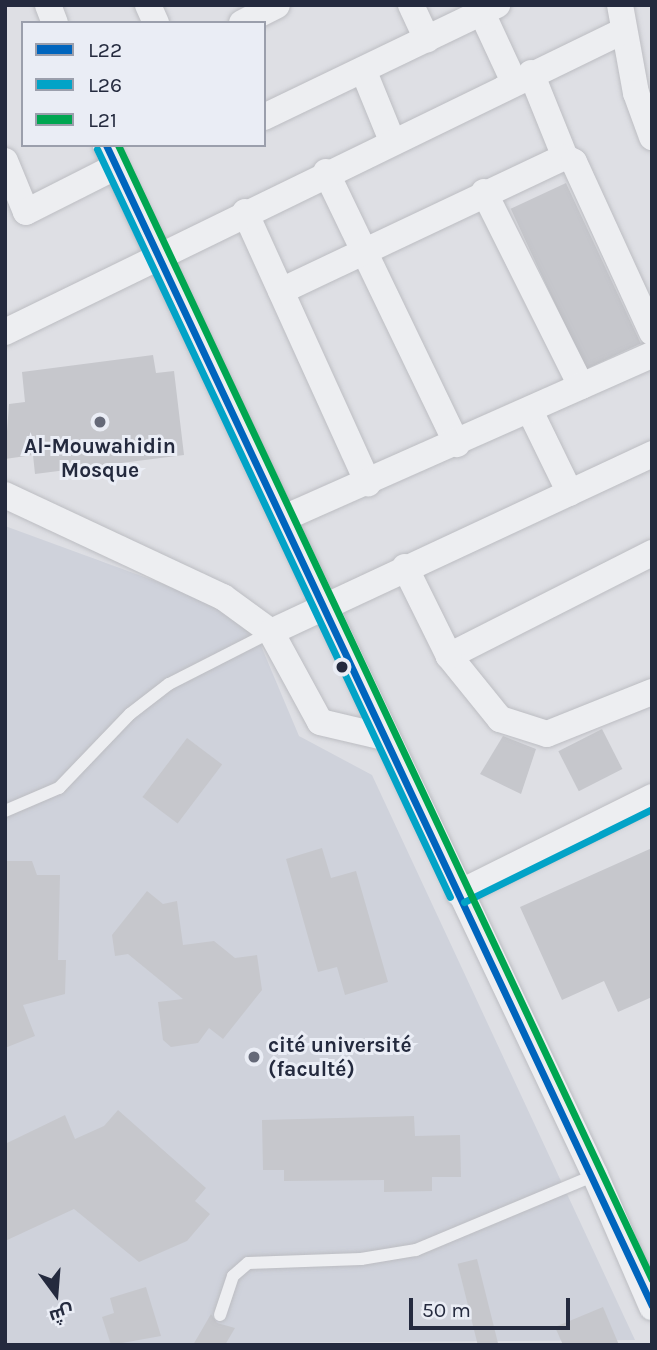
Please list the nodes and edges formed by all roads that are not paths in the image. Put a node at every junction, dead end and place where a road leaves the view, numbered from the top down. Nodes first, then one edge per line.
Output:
1 (148, 5) edge
2 (277, 5) edge
3 (411, 5) edge
4 (490, 9) edge
5 (621, 18) edge
6 (155, 21) edge
7 (247, 21) edge
8 (427, 40) junction
9 (364, 72) junction
10 (522, 78) junction
11 (266, 116) edge
12 (652, 136) edge
13 (391, 138) junction
14 (111, 156) edge
15 (565, 157) junction
16 (5, 161) edge
17 (326, 172) junction
18 (484, 192) junction
19 (245, 212) junction
20 (16, 217) edge
21 (363, 252) junction
22 (160, 254) junction
23 (281, 291) junction
24 (5, 332) edge
25 (652, 332) edge
26 (652, 355) edge
27 (581, 386) junction
28 (530, 411) junction
29 (457, 444) junction
30 (652, 454) edge
31 (368, 483) junction
32 (570, 493) junction
33 (5, 495) edge
34 (286, 517) junction
35 (652, 553) edge
36 (405, 567) junction
37 (323, 603) junction
38 (271, 632) junction
39 (449, 656) junction
40 (652, 692) edge
41 (384, 737) junction
42 (652, 797) edge
43 (5, 811) edge
44 (459, 893) junction
45 (595, 1175) junction
46 (652, 1307) edge
47 (220, 1315) dead end

1 - 6 street
2 - 7 street
3 - 8 street
4 - 8 street
4 - 10 street
5 - 10 street
5 - 12 street
8 - 9 street
9 - 11 street
9 - 13 street
10 - 13 street
10 - 15 street
13 - 17 street
14 - 20 street
14 - 22 street
15 - 18 street
15 - 25 street
16 - 20 street
17 - 19 street
17 - 21 street
18 - 21 street
18 - 27 street
19 - 22 street
19 - 23 street
21 - 23 street
21 - 29 street
22 - 24 street
22 - 34 street
23 - 31 street
26 - 27 street
27 - 28 street
28 - 29 street
28 - 32 street
29 - 31 street
30 - 32 street
31 - 34 street
32 - 36 street
33 - 38 street
34 - 37 street
35 - 39 street
36 - 37 street
36 - 39 street
37 - 38 street
37 - 41 street
38 - 41 street
38 - 43 lane
39 - 40 street
41 - 44 street
42 - 44 street
44 - 45 street
45 - 46 street
45 - 47 lane

